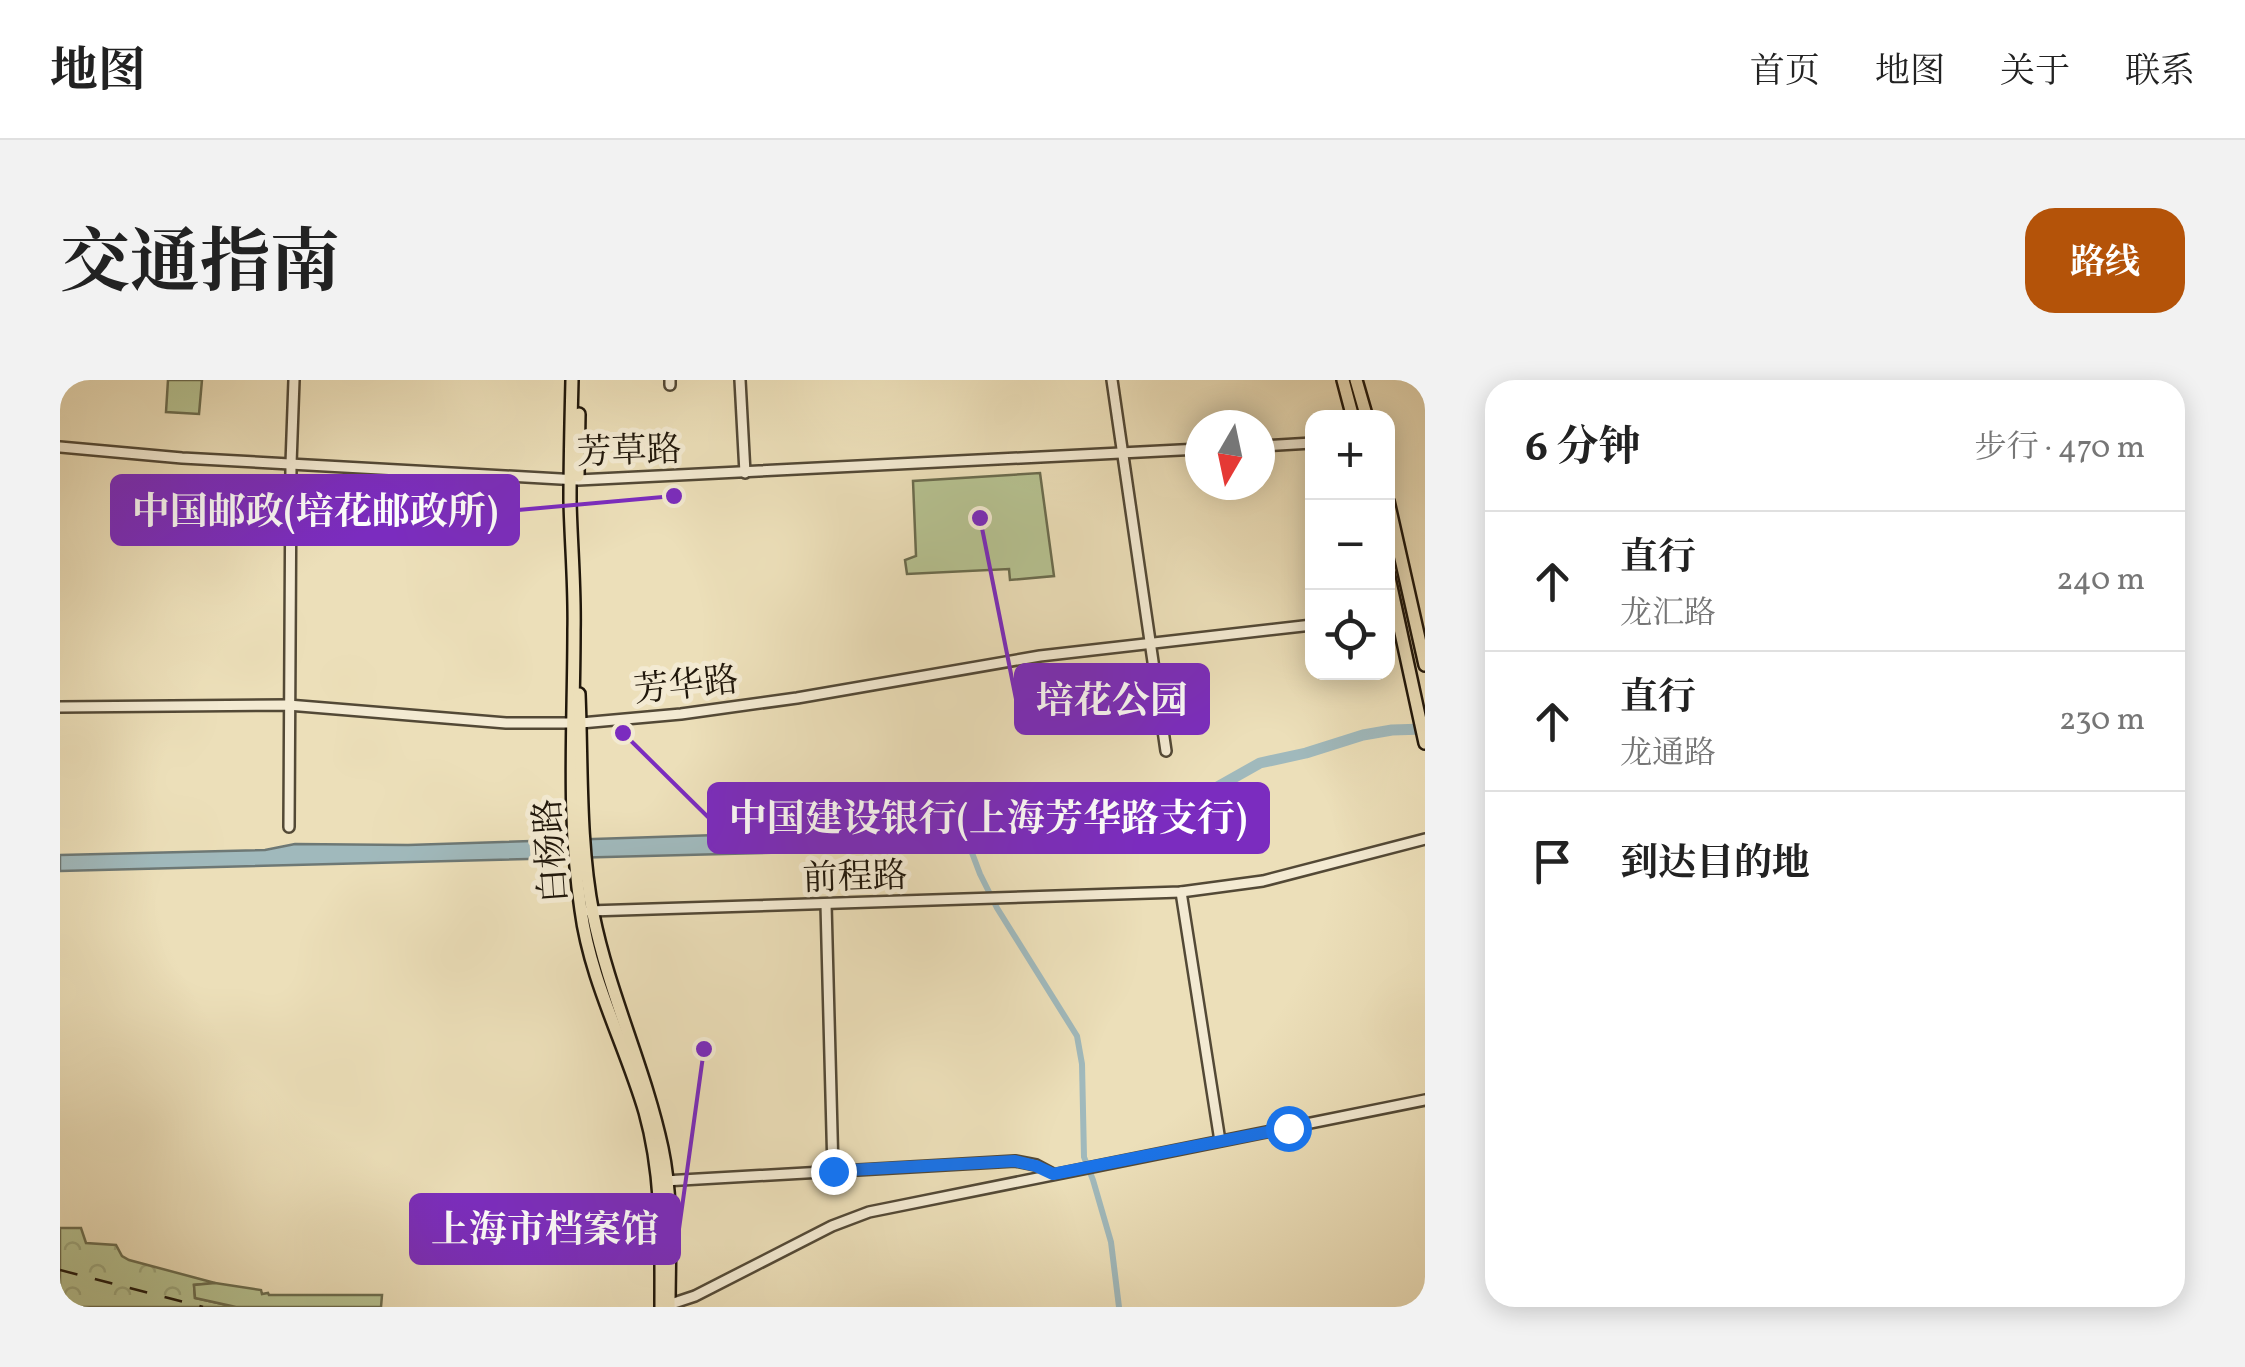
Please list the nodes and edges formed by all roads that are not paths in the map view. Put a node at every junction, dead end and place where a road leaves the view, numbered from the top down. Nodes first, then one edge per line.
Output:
1 (294, 380) edge
2 (572, 380) edge
3 (580, 380) edge
4 (740, 380) edge
5 (1112, 380) edge
6 (1343, 380) edge
7 (1356, 380) edge
8 (1350, 410) edge
9 (1365, 410) edge
10 (1305, 443) edge
11 (1275, 445) edge
12 (60, 447) edge
13 (1185, 449) edge
14 (1123, 452) junction
15 (291, 464) junction
16 (746, 473) junction
17 (574, 480) junction
18 (1395, 532) edge
19 (1414, 613) junction
20 (1395, 617) edge
21 (1395, 625) edge
22 (1305, 626) edge
23 (1150, 642) junction
24 (1425, 664) edge
25 (288, 704) junction
26 (60, 707) edge
27 (576, 723) junction
28 (1425, 743) edge
29 (1166, 751) dead end
30 (289, 828) dead end
31 (1425, 839) edge
32 (1181, 892) junction
33 (826, 904) junction
34 (586, 911) junction
35 (1425, 1100) edge
36 (1220, 1141) junction
37 (833, 1171) junction
38 (1053, 1174) junction
39 (663, 1181) junction
40 (664, 1306) edge

1 - 15 street
2 - 17 main road, 白杨路
3 - 17 main road, 白杨路
4 - 16 street
5 - 14 street
6 - 8 main road
7 - 9 main road
10 - 11 street
12 - 15 street, 芳草路
13 - 14 street, 芳草路
14 - 16 street, 芳草路
14 - 23 street
15 - 17 street, 芳草路
15 - 25 street
16 - 17 street, 芳草路
17 - 27 main road, 白杨路
18 - 19 main road
19 - 20 street
19 - 24 main road
21 - 28 main road
22 - 23 street, 芳华路
23 - 27 street, 芳华路
23 - 29 street
25 - 26 street, 芳华路
25 - 27 street, 芳华路
25 - 30 street
27 - 34 main road, 白杨路
31 - 32 street, 前程路
32 - 33 street, 前程路
32 - 36 street
33 - 34 street, 前程路
33 - 37 street
34 - 39 main road, 白杨路
35 - 36 street
36 - 38 street
37 - 38 street
37 - 39 street
38 - 40 street
39 - 40 main road, 白杨路

